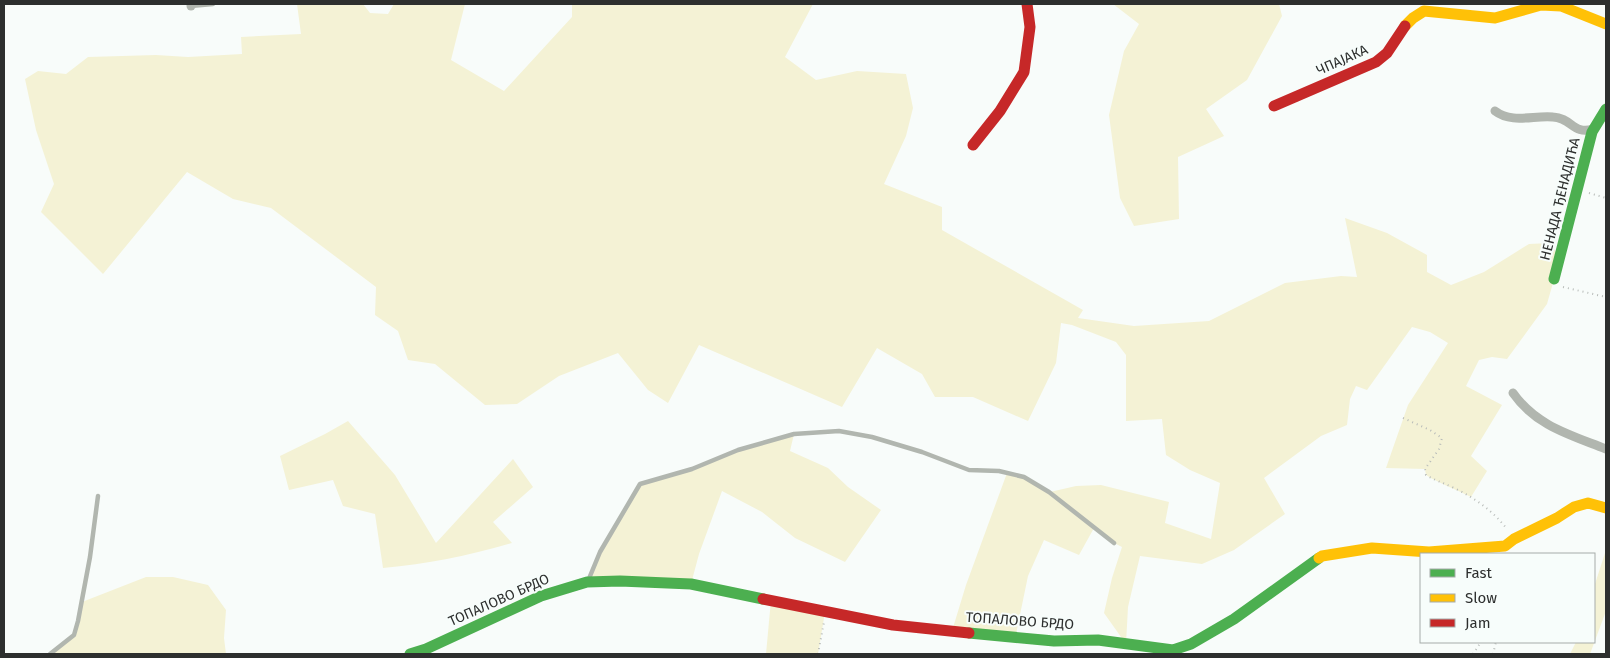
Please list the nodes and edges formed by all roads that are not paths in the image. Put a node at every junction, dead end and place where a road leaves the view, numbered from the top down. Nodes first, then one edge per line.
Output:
1 (214, 4) edge
2 (1027, 4) edge
3 (191, 5) edge
4 (1418, 8) edge
5 (1606, 24) edge
6 (1274, 106) dead end
7 (1606, 109) edge
8 (1495, 111) dead end
9 (1593, 129) junction
10 (973, 145) dead end
11 (1554, 279) road end
12 (1513, 393) dead end
13 (1606, 449) edge
14 (98, 496) dead end
15 (1606, 508) edge
16 (1114, 543) dead end
17 (587, 582) junction
18 (50, 654) edge
19 (410, 654) edge

1 - 3 lane
2 - 10 street
4 - 5 street, ЧПАЈАКА
4 - 6 street, ЧПАЈАКА
7 - 9 street, НЕНАДА ЂЕНАДИЋА
8 - 9 street, НЕНАДА ЂЕНАДИЋА
9 - 11 street, НЕНАДА ЂЕНАДИЋА
12 - 13 street
14 - 18 lane
15 - 17 street, ТОПАЛОВО БРДО
16 - 17 lane
17 - 19 street, ТОПАЛОВО БРДО

